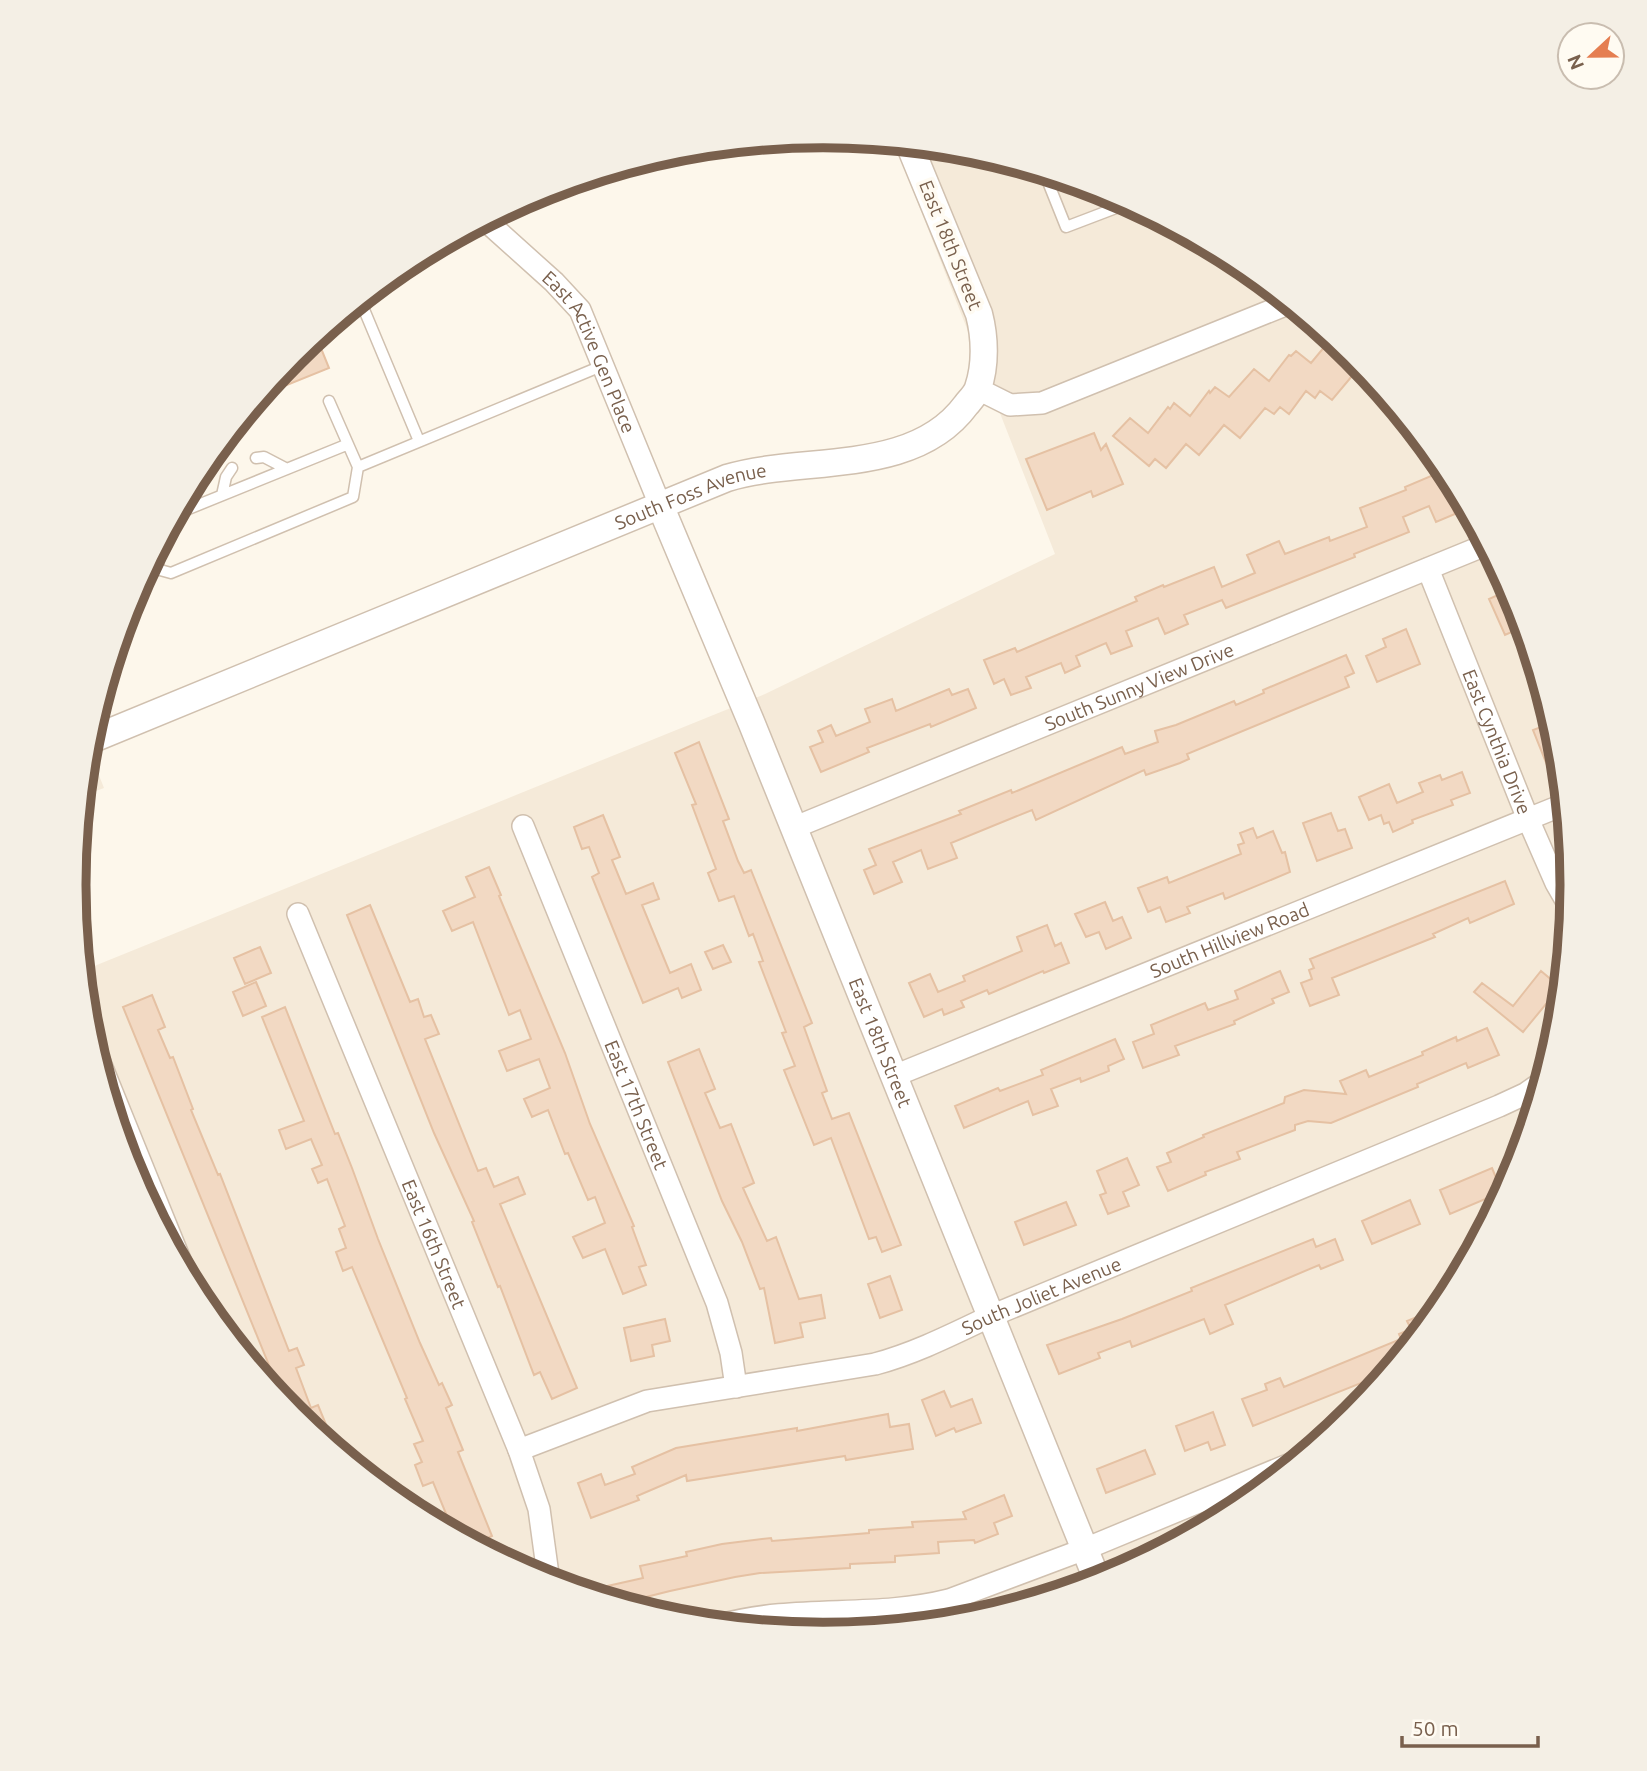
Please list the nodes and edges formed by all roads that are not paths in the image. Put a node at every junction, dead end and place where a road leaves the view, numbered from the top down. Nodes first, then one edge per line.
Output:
1 (913, 153) edge
2 (1049, 183) edge
3 (1114, 208) edge
4 (492, 227) edge
5 (1281, 307) edge
6 (364, 309) edge
7 (604, 365) junction
8 (978, 389) junction
9 (329, 401) dead end
10 (419, 441) junction
11 (346, 444) junction
12 (256, 458) dead end
13 (358, 467) junction
14 (232, 468) dead end
15 (287, 469) junction
16 (222, 495) junction
17 (660, 505) junction
18 (191, 507) edge
19 (1479, 548) edge
20 (159, 566) edge
21 (1428, 569) junction
22 (102, 735) edge
23 (1557, 808) edge
24 (1528, 819) junction
25 (523, 826) dead end
26 (793, 828) junction
27 (1561, 891) edge
28 (298, 914) dead end
29 (894, 1076) junction
30 (1532, 1089) edge
31 (132, 1140) edge
32 (149, 1184) edge
33 (991, 1316) junction
34 (736, 1387) junction
35 (519, 1450) junction
36 (1272, 1471) edge
37 (1085, 1549) junction
38 (547, 1569) edge
39 (1094, 1572) edge
40 (751, 1619) edge

1 - 8 street, East 18th Street
2 - 3 lane
4 - 7 street, East Active Gen Place
5 - 8 street
6 - 10 lane
7 - 10 lane
7 - 17 street, East Active Gen Place
8 - 17 street, South Foss Avenue
9 - 11 lane
10 - 13 lane
11 - 13 lane
11 - 15 lane
12 - 15 lane
13 - 20 lane
14 - 16 lane
15 - 16 lane
16 - 18 lane
17 - 22 street, South Foss Avenue
17 - 26 street, East 18th Street
19 - 21 street, South Sunny View Drive
21 - 24 street, East Cynthia Drive
21 - 26 street, South Sunny View Drive
23 - 24 street, South Hillview Road
24 - 27 street, East Cynthia Drive
24 - 29 street, South Hillview Road
25 - 34 street, East 17th Street
26 - 29 street, East 18th Street
28 - 35 street, East 16th Street
29 - 33 street, East 18th Street
30 - 33 street, South Joliet Avenue
31 - 32 street
33 - 34 street, South Joliet Avenue
33 - 37 street, East 18th Street
34 - 35 street, South Joliet Avenue
35 - 38 street, East 16th Street
36 - 37 street
37 - 39 street, East 18th Street
37 - 40 street

